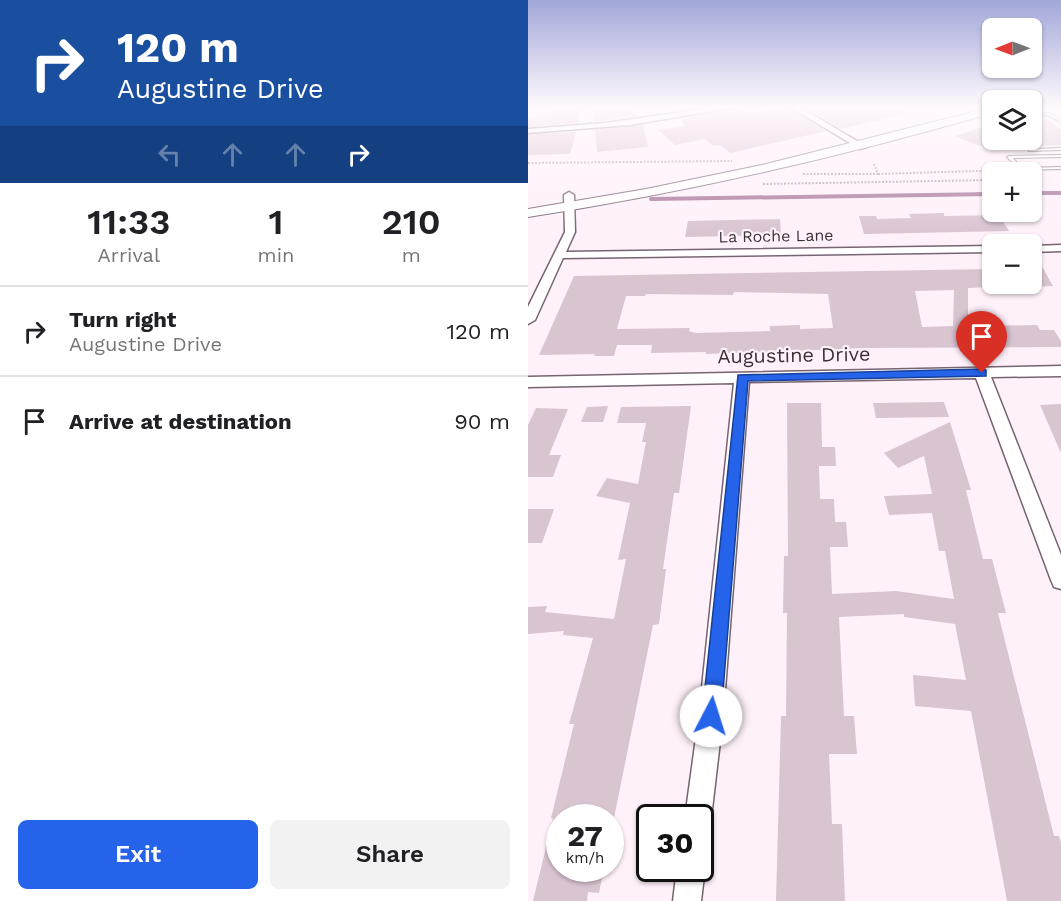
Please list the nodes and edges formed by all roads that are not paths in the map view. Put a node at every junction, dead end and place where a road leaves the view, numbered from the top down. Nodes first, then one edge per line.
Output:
1 (808, 149) edge
2 (854, 149) edge
3 (1060, 149) edge
4 (1042, 150) edge
5 (1061, 156) edge
6 (1061, 168) edge
7 (528, 201) edge
8 (569, 201) junction
9 (528, 213) edge
10 (1061, 248) edge
11 (982, 249) edge
12 (1042, 249) edge
13 (560, 255) junction
14 (528, 320) edge
15 (1061, 371) edge
16 (982, 373) junction
17 (742, 377) junction
18 (528, 382) edge
19 (1061, 580) edge
20 (700, 804) edge
21 (689, 882) edge
22 (687, 901) edge

1 - 8 main road
2 - 8 main road
3 - 4 lane
5 - 6 lane
7 - 8 main road
8 - 9 main road
8 - 13 street
10 - 12 street
11 - 13 street, La Roche Lane
13 - 14 street
15 - 16 street, Augustine Drive
16 - 17 street, Augustine Drive
16 - 19 street
17 - 18 street, Augustine Drive
17 - 20 street
21 - 22 street

